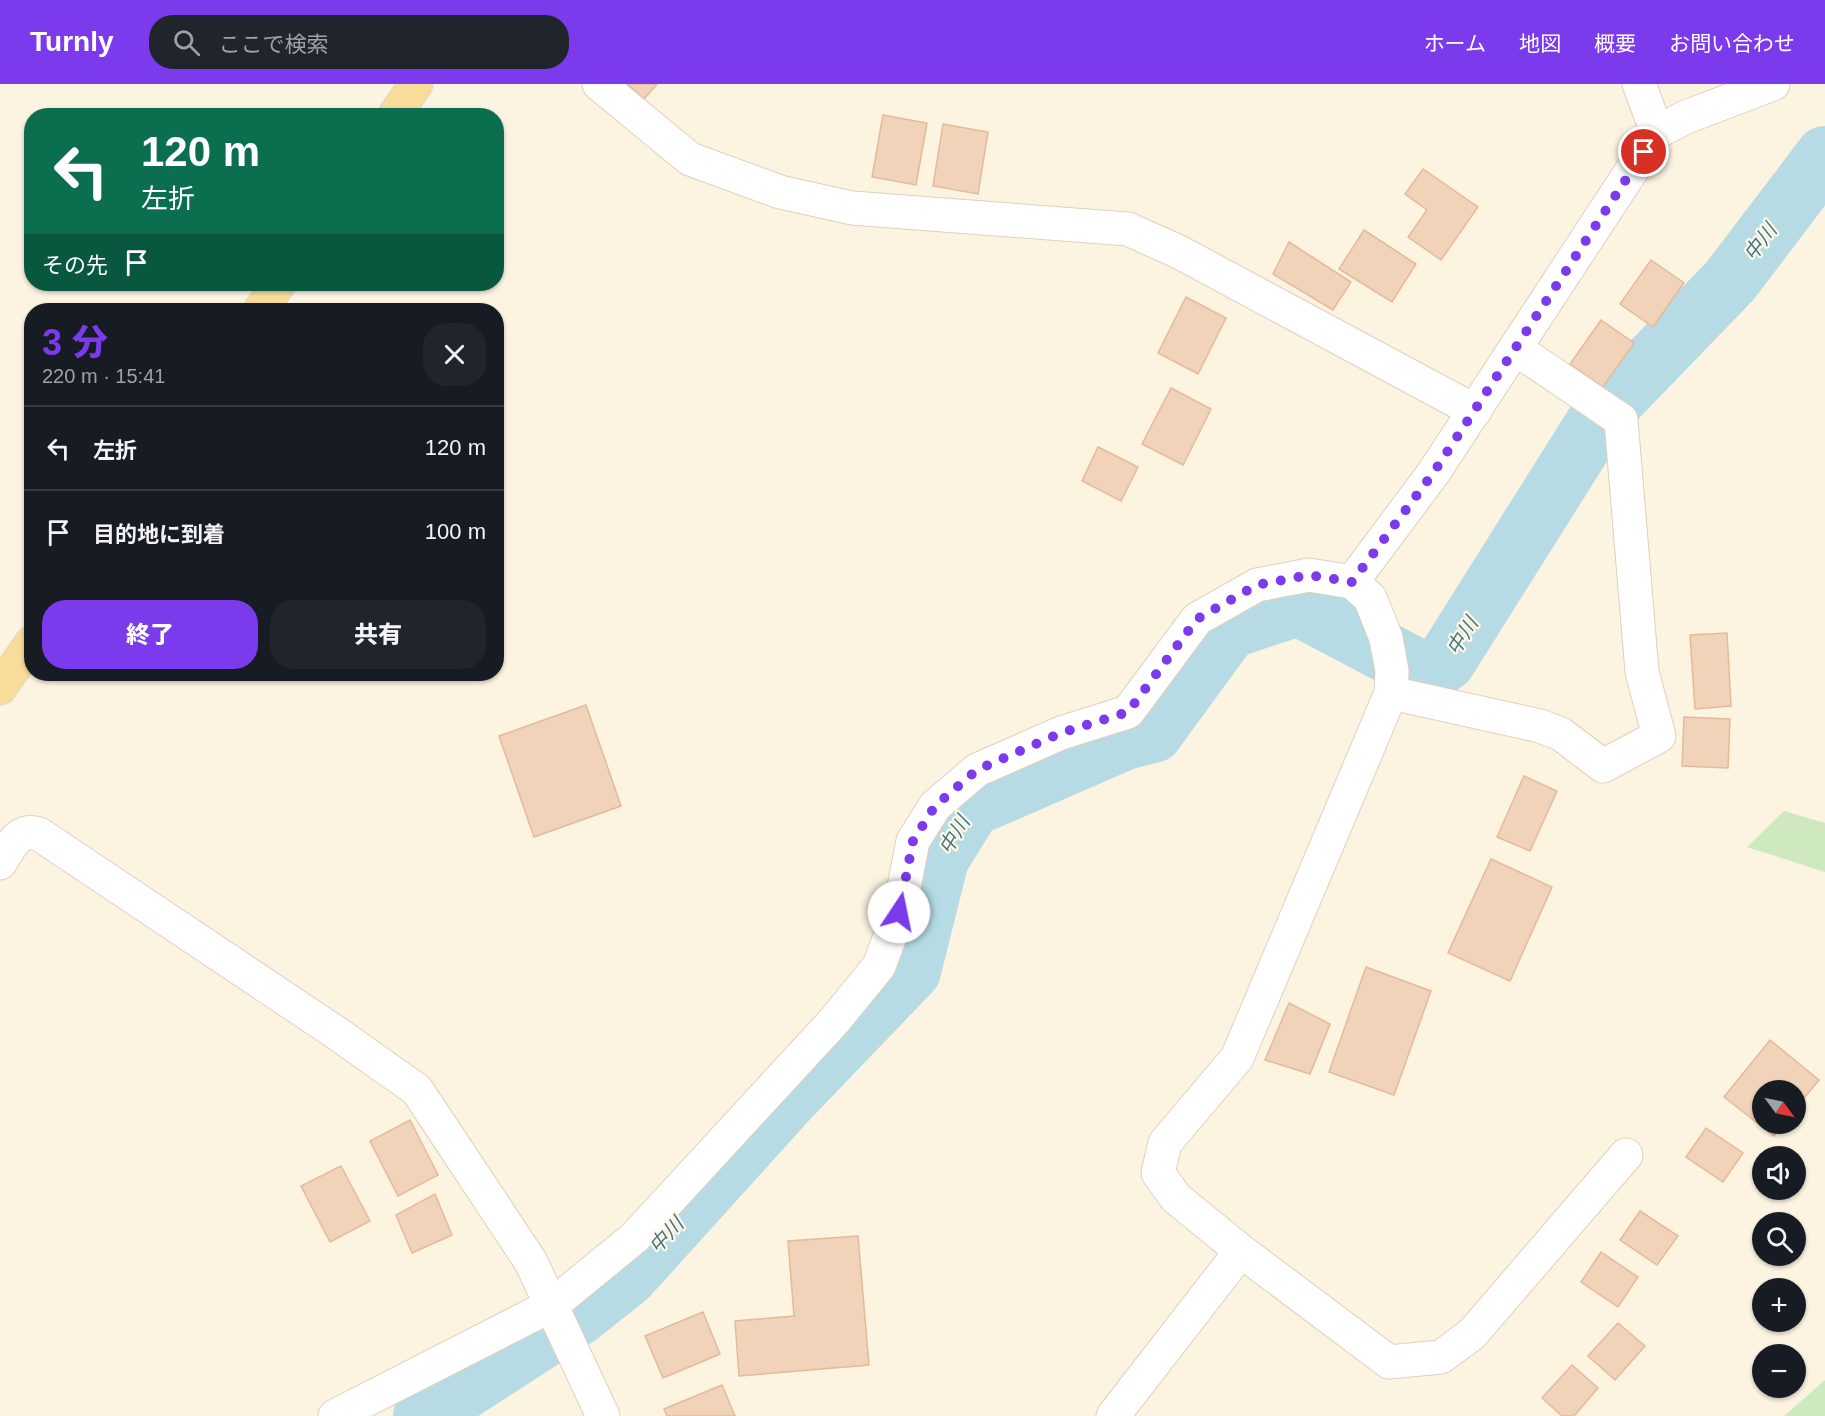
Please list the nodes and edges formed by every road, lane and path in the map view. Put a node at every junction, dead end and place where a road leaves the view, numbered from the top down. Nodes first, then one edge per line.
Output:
1 (416, 84) edge
2 (599, 84) edge
3 (1640, 84) edge
4 (1773, 84) edge
5 (400, 108) edge
6 (1657, 132) junction
7 (1516, 349) junction
8 (1475, 411) junction
9 (1352, 582) junction
10 (24, 654) edge
11 (1392, 682) junction
12 (0, 688) edge
13 (0, 863) edge
14 (1626, 1155) dead end
15 (1241, 1251) junction
16 (554, 1310) junction
17 (335, 1416) edge
18 (603, 1416) edge
19 (1113, 1416) edge

1 - 5 main road
2 - 8 street
3 - 6 street
4 - 6 street
6 - 7 street
7 - 8 street
7 - 11 street
8 - 9 street
9 - 11 street
9 - 16 street
10 - 12 main road
11 - 15 street
13 - 16 street
14 - 15 street
15 - 19 street
16 - 17 street
16 - 18 street

